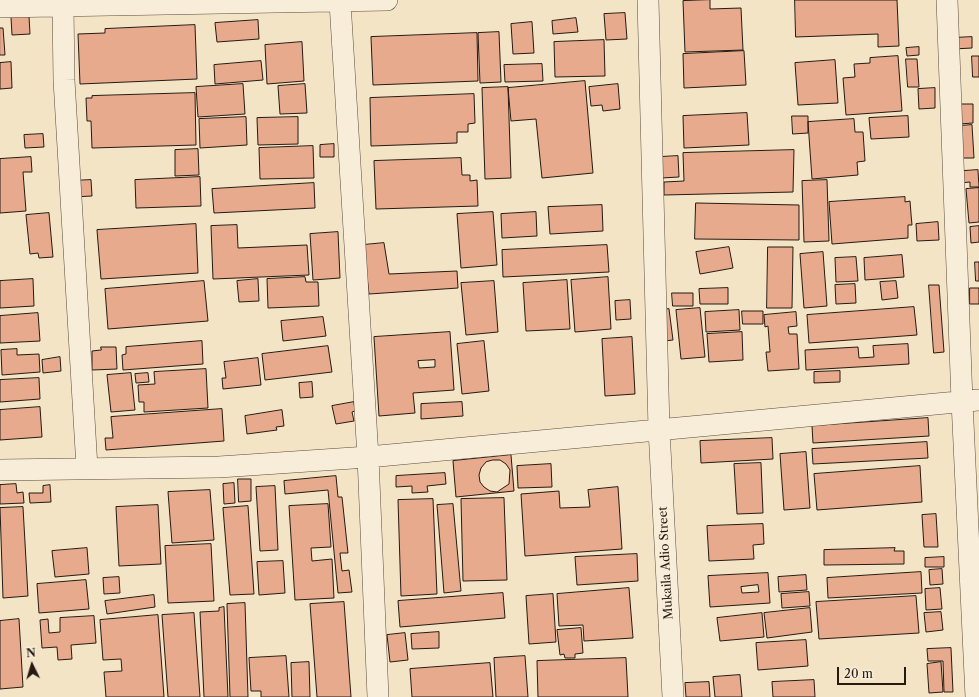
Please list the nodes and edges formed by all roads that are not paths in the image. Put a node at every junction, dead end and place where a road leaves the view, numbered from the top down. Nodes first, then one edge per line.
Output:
1 (387, 0) edge
2 (648, 0) edge
3 (947, 0) edge
4 (340, 2) junction
5 (63, 6) junction
6 (0, 7) edge
7 (970, 401) edge
8 (659, 429) junction
9 (368, 457) junction
10 (87, 468) junction
11 (0, 470) edge
12 (378, 697) edge
13 (673, 697) edge
14 (976, 697) edge

1 - 4 street
2 - 8 street, Mukaila Adio Street
3 - 7 street
4 - 5 street
4 - 9 street
5 - 6 street
5 - 10 street
7 - 8 street
7 - 14 street
8 - 9 street
8 - 13 street, Mukaila Adio Street
9 - 10 street
9 - 12 street
10 - 11 street

